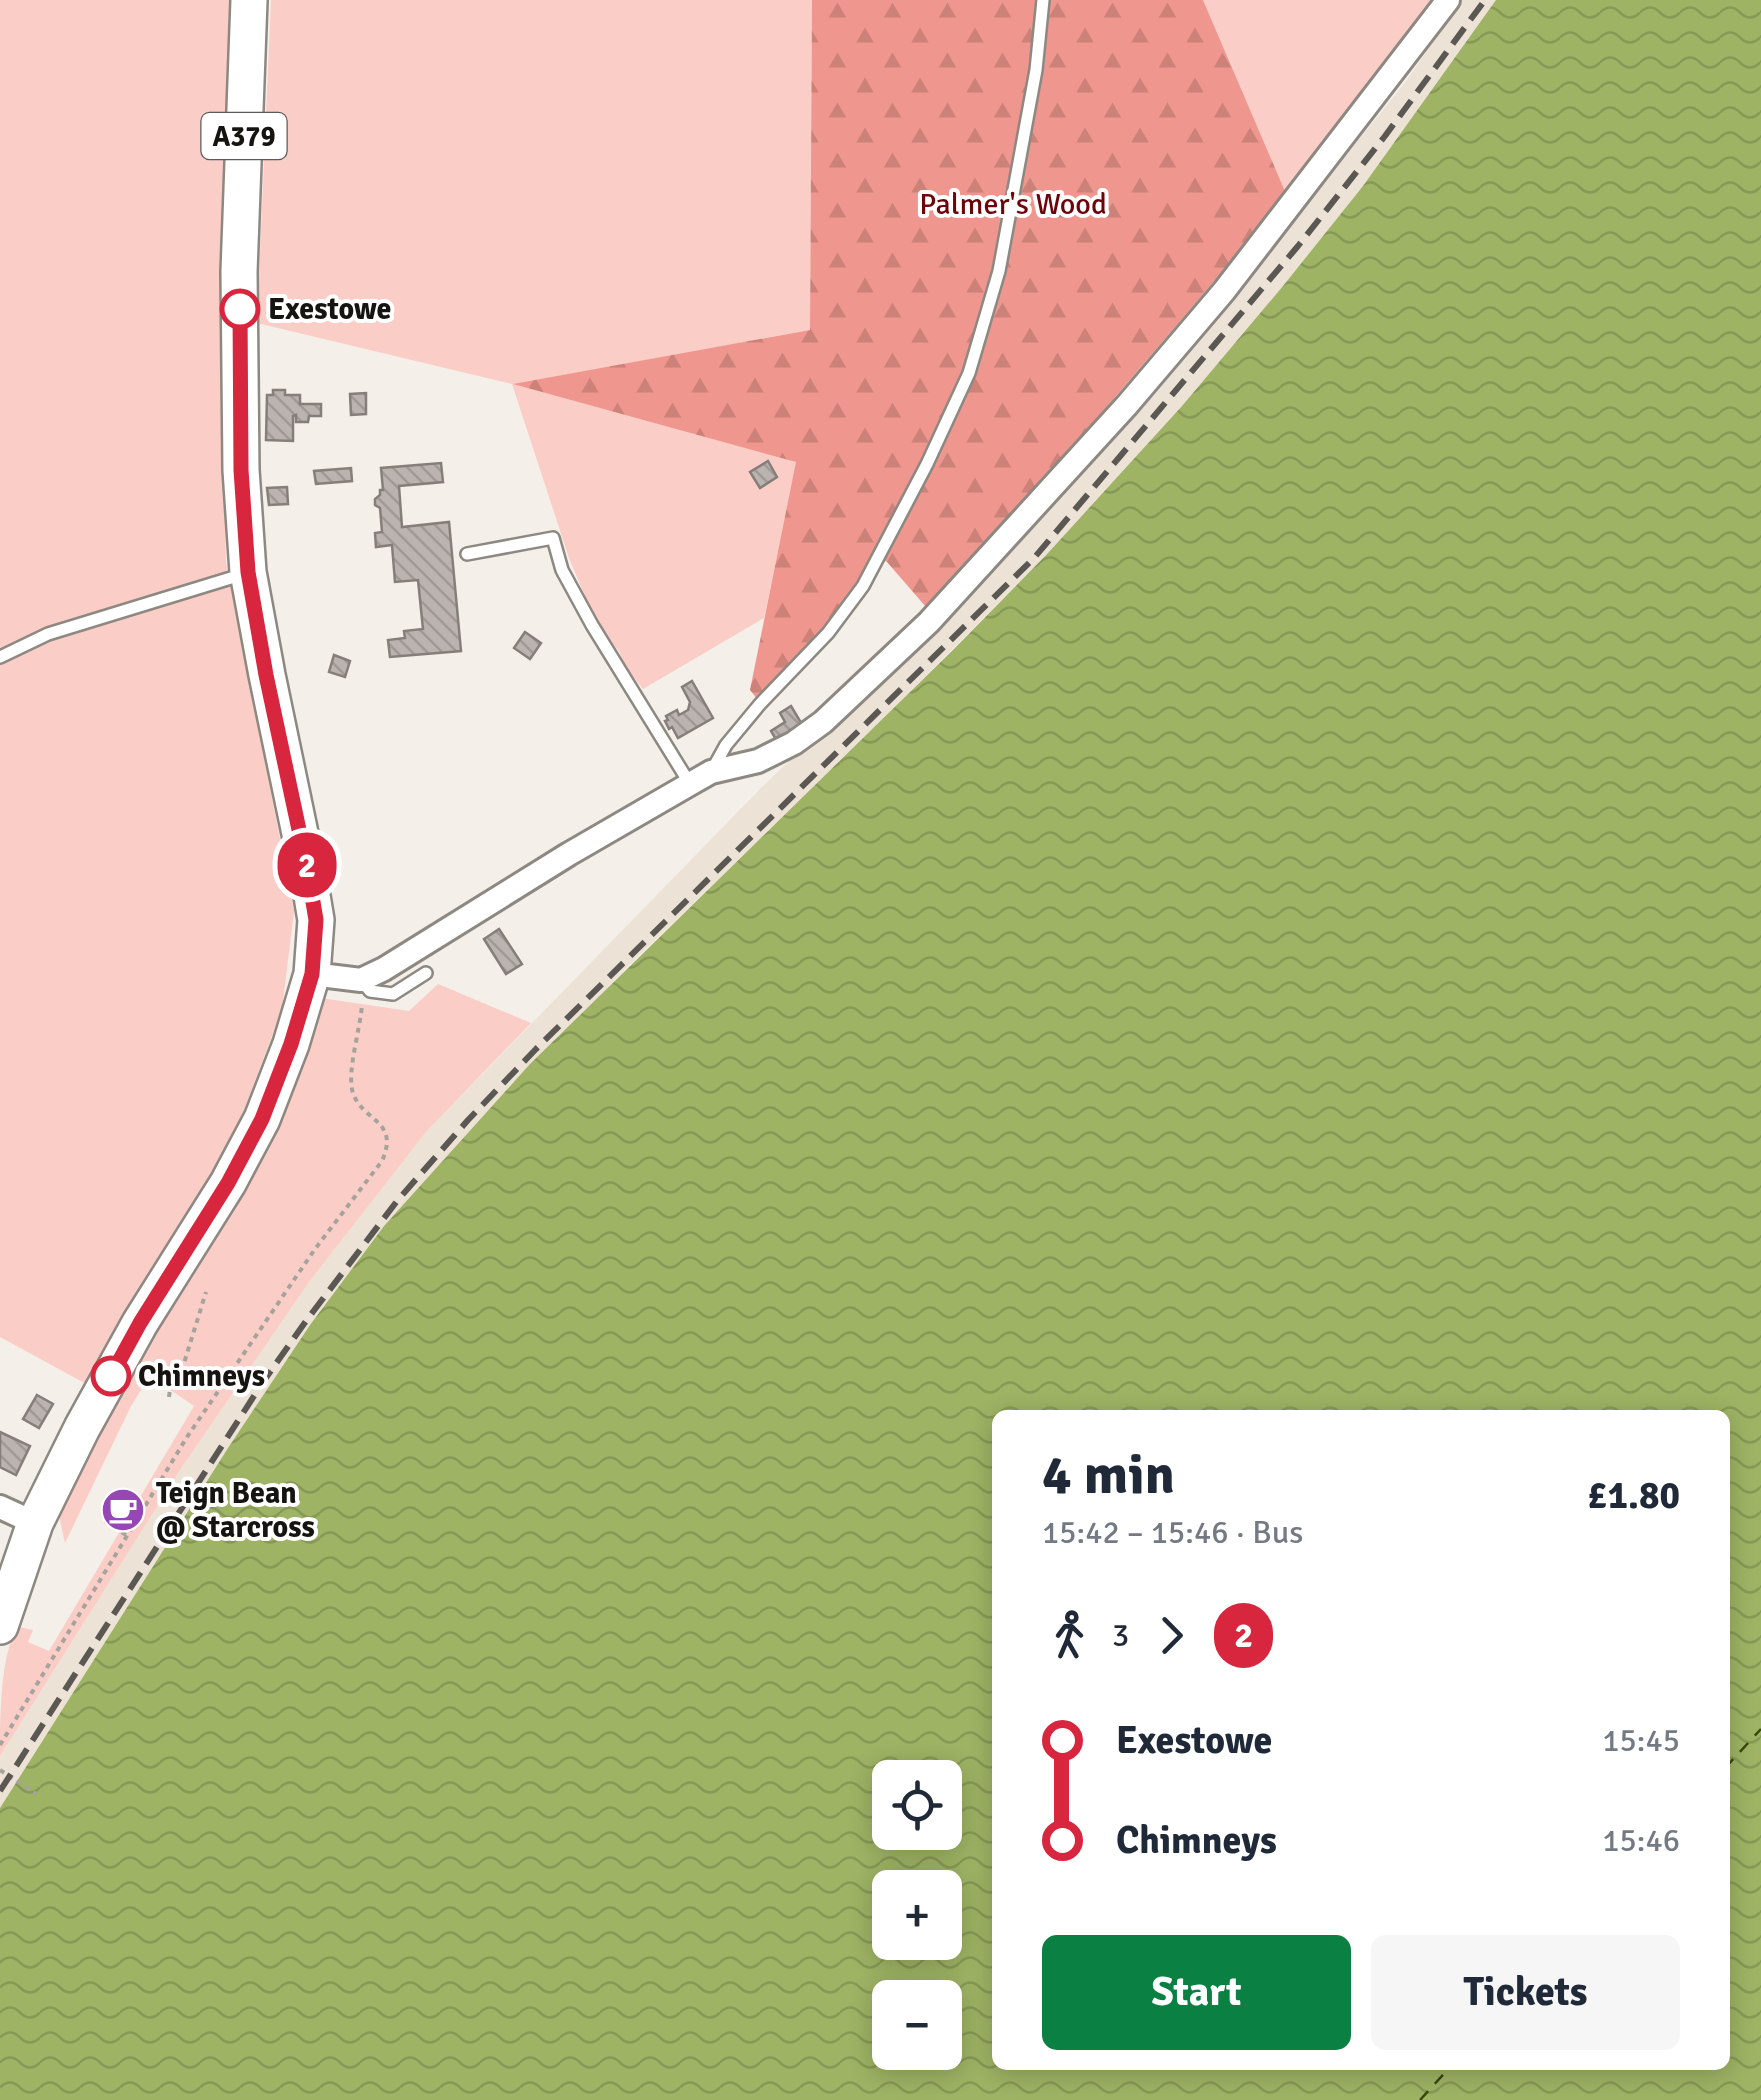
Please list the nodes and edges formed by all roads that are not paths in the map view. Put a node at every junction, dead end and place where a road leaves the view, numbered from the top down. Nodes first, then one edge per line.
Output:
1 (250, 0) edge
2 (1043, 0) edge
3 (1448, 0) edge
4 (467, 554) dead end
5 (248, 572) junction
6 (0, 657) edge
7 (701, 778) junction
8 (426, 973) dead end
9 (312, 974) junction
10 (361, 980) junction
11 (0, 1507) edge
12 (35, 1523) junction
13 (0, 1626) edge

1 - 5 main road, A379
2 - 7 lane
3 - 7 street
4 - 7 lane
5 - 6 lane
5 - 9 main road, A379
7 - 10 street
8 - 10 lane
9 - 10 street
9 - 12 main road, A379
11 - 12 street
12 - 13 main road, A379

